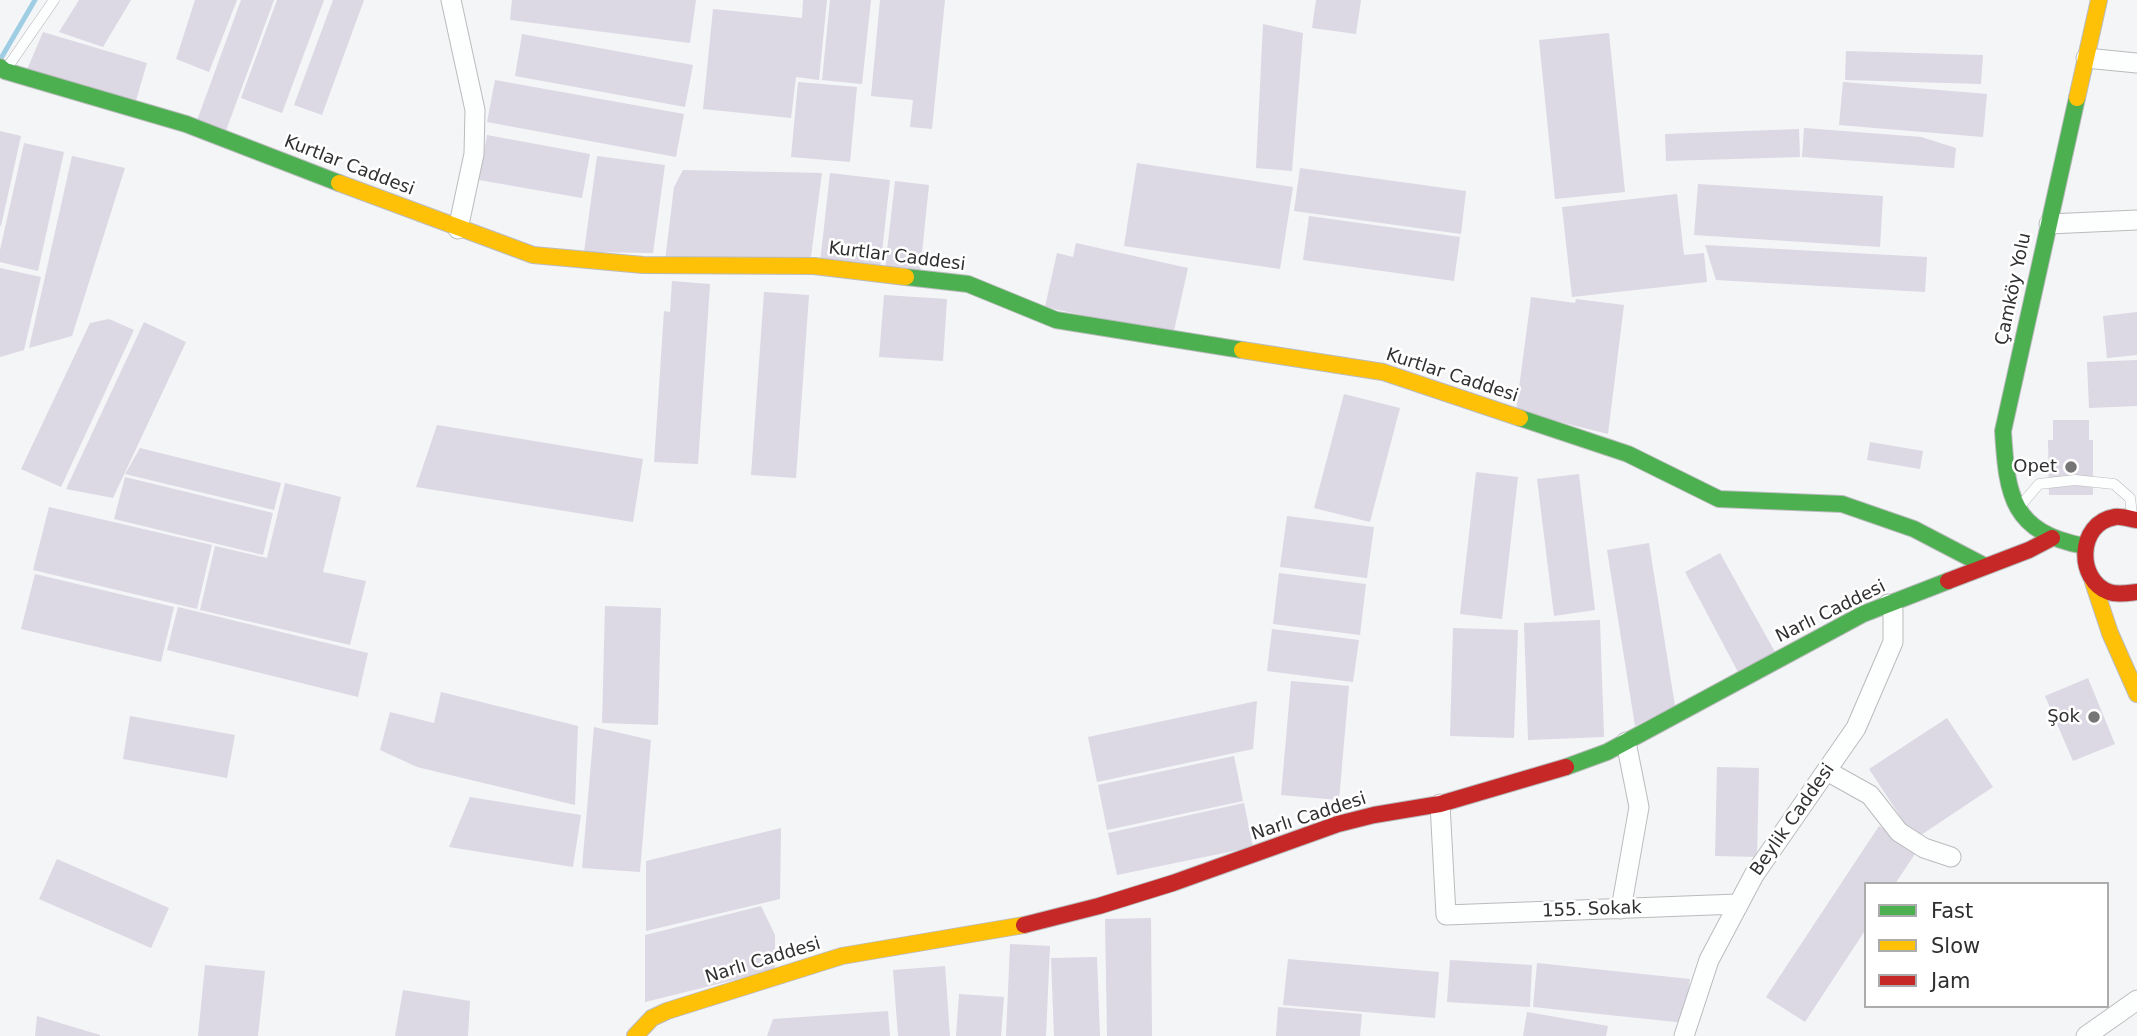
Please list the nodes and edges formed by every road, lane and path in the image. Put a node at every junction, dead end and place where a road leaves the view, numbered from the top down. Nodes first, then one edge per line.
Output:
1 (54, 0) edge
2 (451, 0) edge
3 (2099, 0) edge
4 (2086, 58) junction
5 (2137, 63) edge
6 (3, 70) edge
7 (2137, 220) edge
8 (2049, 224) junction
9 (457, 229) junction
10 (2018, 509) junction
11 (2135, 518) edge
12 (2052, 538) junction
13 (2084, 546) junction
14 (1985, 566) junction
15 (2093, 582) junction
16 (2137, 592) edge
17 (1888, 604) junction
18 (2137, 694) edge
19 (1626, 742) junction
20 (1827, 771) junction
21 (1440, 804) junction
22 (1951, 857) dead end
23 (1738, 904) junction
24 (1621, 909) junction
25 (2137, 1000) edge
26 (635, 1036) edge
27 (1684, 1036) edge
28 (2086, 1036) edge

1 - 6 lane
2 - 9 street
3 - 4 street, Çamköy Yolu
4 - 5 street
4 - 8 street, Çamköy Yolu
6 - 9 street, Kurtlar Caddesi
7 - 8 street
8 - 10 street, Çamköy Yolu
9 - 14 street, Kurtlar Caddesi
10 - 11 lane
10 - 12 street, Çamköy Yolu
11 - 13 street
12 - 13 street, Çamköy Yolu
12 - 14 street, Narlı Caddesi
13 - 15 street
14 - 17 street, Narlı Caddesi
15 - 16 street
15 - 18 street
17 - 19 street, Narlı Caddesi
17 - 20 street, Beylik Caddesi
19 - 21 street, Narlı Caddesi
19 - 24 street
20 - 22 street
20 - 23 street, Beylik Caddesi
21 - 24 street, 155. Sokak
21 - 26 street, Narlı Caddesi
23 - 24 street, 155. Sokak
23 - 27 street, Beylik Caddesi
25 - 28 street

